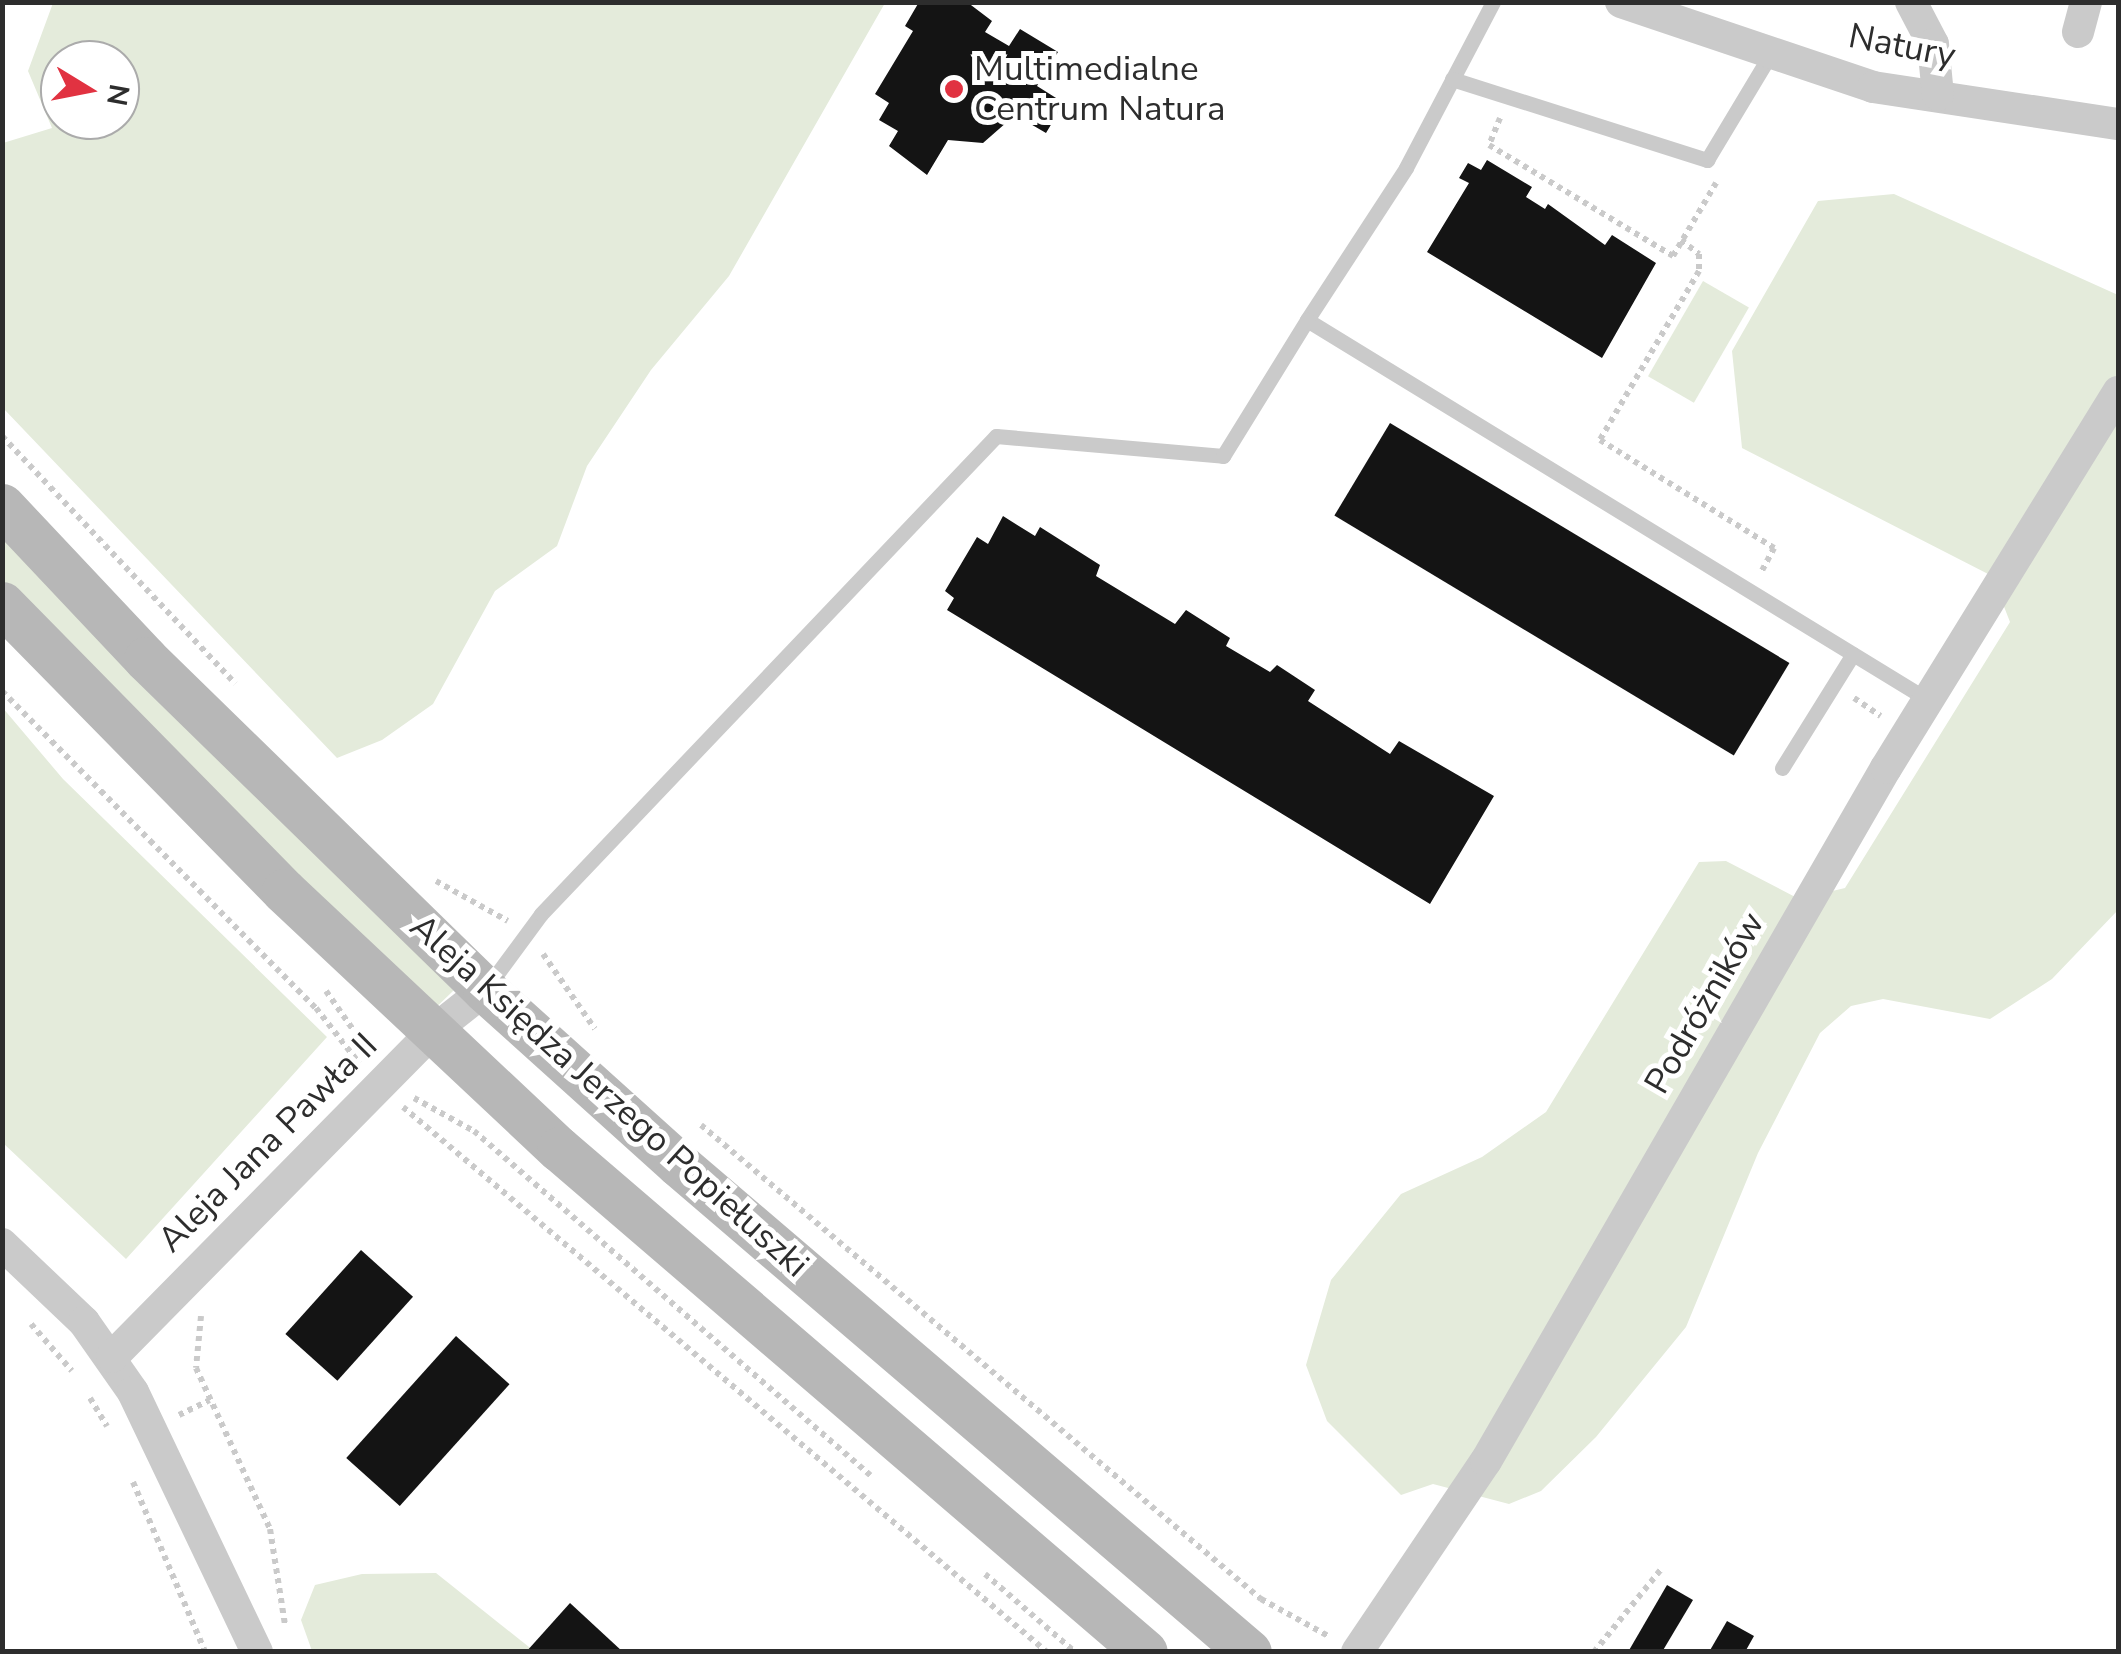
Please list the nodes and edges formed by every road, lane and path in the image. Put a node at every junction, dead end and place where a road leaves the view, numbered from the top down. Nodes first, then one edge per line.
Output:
1 (1493, 2) edge
2 (1621, 2) edge
3 (1911, 2) edge
4 (1770, 55) junction
5 (1452, 79) junction
6 (1938, 95) junction
7 (1508, 97) junction
8 (2118, 124) edge
9 (1721, 176) dead end
10 (1682, 240) junction
11 (1307, 320) junction
12 (2118, 392) edge
13 (2, 436) edge
14 (2, 506) edge
15 (1749, 590) junction
16 (2, 604) edge
17 (1853, 654) junction
18 (2, 691) edge
19 (251, 699) dead end
20 (1928, 700) junction
21 (1782, 768) dead end
22 (424, 868) dead end
23 (508, 920) dead end
24 (544, 955) dead end
25 (485, 990) junction
26 (432, 1032) junction
27 (610, 1044) dead end
28 (389, 1101) junction
29 (695, 1119) dead end
30 (2, 1244) edge
31 (204, 1308) dead end
32 (27, 1319) dead end
33 (112, 1357) junction
34 (109, 1429) dead end
35 (125, 1462) dead end
36 (1662, 1568) dead end
37 (286, 1629) dead end
38 (1346, 1646) edge
39 (205, 1652) edge
40 (257, 1652) edge
41 (1047, 1652) edge
42 (1144, 1652) edge
43 (1249, 1652) edge
44 (1594, 1652) edge

1 - 5 lane
2 - 4 street, Natury
3 - 6 street
4 - 6 street, Natury
4 - 7 lane
5 - 7 lane
5 - 11 lane
6 - 8 street, Natury
7 - 10 path
9 - 10 path
10 - 15 path
11 - 15 lane
11 - 25 lane
12 - 20 street, Podróżników
13 - 19 path
14 - 25 main road, Aleja Księdza Jerzego Popiełuszki
15 - 17 lane
16 - 26 main road, Aleja Księdza Jerzego Popiełuszki
17 - 20 lane
17 - 21 lane
18 - 28 path
20 - 38 street, Podróżników
22 - 23 path
24 - 27 path
25 - 26 street, Aleja Jana Pawła II
25 - 43 main road, Aleja Księdza Jerzego Popiełuszki
26 - 28 street, Aleja Jana Pawła II
26 - 42 main road, Aleja Księdza Jerzego Popiełuszki
28 - 33 street, Aleja Jana Pawła II
28 - 41 path
29 - 38 path
30 - 33 street
31 - 37 path
32 - 34 path
33 - 40 street
35 - 39 path
36 - 44 path

